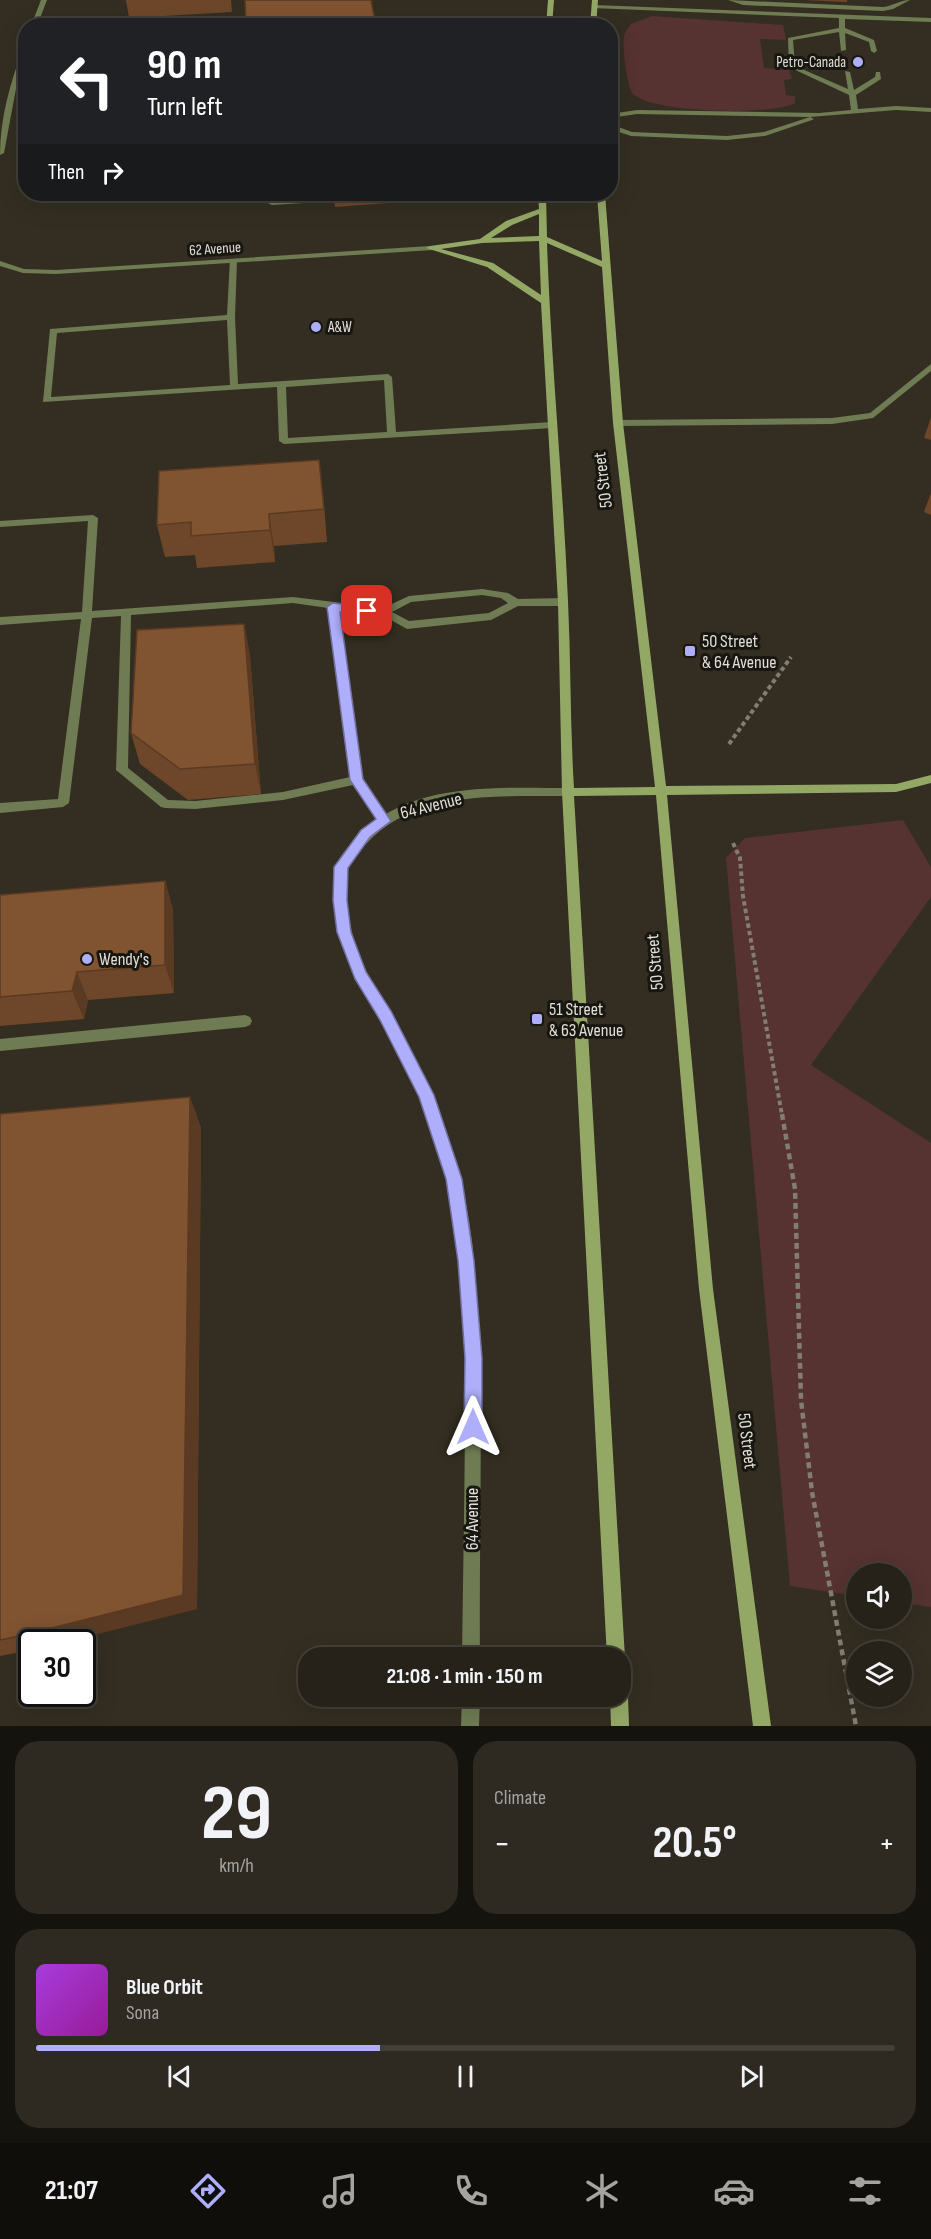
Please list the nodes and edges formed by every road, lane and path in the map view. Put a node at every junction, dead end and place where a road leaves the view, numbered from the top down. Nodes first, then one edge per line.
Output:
1 (44, 0) edge
2 (551, 0) edge
3 (731, 0) edge
4 (907, 0) edge
5 (594, 3) edge
6 (842, 17) junction
7 (37, 18) edge
8 (550, 18) edge
9 (593, 18) edge
10 (931, 20) edge
11 (842, 29) junction
12 (843, 50) dead end
13 (874, 51) dead end
14 (18, 70) edge
15 (847, 72) dead end
16 (878, 73) dead end
17 (852, 94) junction
18 (931, 110) edge
19 (855, 112) junction
20 (618, 115) edge
21 (819, 115) junction
22 (618, 129) edge
23 (0, 153) edge
24 (307, 201) edge
25 (542, 201) edge
26 (602, 201) edge
27 (272, 203) dead end
28 (543, 210) junction
29 (543, 238) junction
30 (482, 241) junction
31 (430, 248) junction
32 (233, 261) junction
33 (1, 264) edge
34 (607, 266) junction
35 (544, 302) junction
36 (231, 318) junction
37 (931, 367) edge
38 (281, 384) junction
39 (234, 386) junction
40 (618, 423) junction
41 (552, 425) junction
42 (392, 435) junction
43 (0, 524) edge
44 (563, 602) junction
45 (516, 603) junction
46 (333, 607) junction
47 (126, 611) junction
48 (384, 612) junction
49 (87, 614) junction
50 (0, 621) edge
51 (791, 657) dead end
52 (729, 744) dead end
53 (931, 779) edge
54 (356, 780) junction
55 (568, 792) junction
56 (661, 792) junction
57 (0, 808) edge
58 (384, 821) junction
59 (733, 843) dead end
60 (245, 1021) dead end
61 (0, 1045) edge
62 (471, 1647) edge
63 (615, 1647) edge
64 (471, 1707) edge
65 (619, 1707) edge
66 (470, 1726) edge
67 (620, 1726) edge
68 (762, 1726) edge
69 (856, 1726) edge

1 - 7 street
2 - 8 main road
3 - 4 street
5 - 6 street
5 - 9 main road
6 - 10 street
6 - 11 street
11 - 12 street
11 - 13 street
11 - 17 street
14 - 23 street
15 - 17 street
16 - 17 street
17 - 19 street
18 - 19 street
19 - 21 street
20 - 21 street
21 - 22 street
24 - 27 street
25 - 28 main road
26 - 34 main road, 50 Street
28 - 29 main road
28 - 30 main road
29 - 30 main road
29 - 34 main road
29 - 35 main road
30 - 31 main road
31 - 32 street, 62 Avenue
31 - 35 main road
32 - 33 street, 62 Avenue
32 - 36 street
34 - 40 main road, 50 Street
35 - 41 main road
36 - 39 street
36 - 39 street
37 - 40 street
38 - 39 street
38 - 42 street
38 - 42 street
40 - 56 main road, 50 Street
41 - 42 street
41 - 44 main road
43 - 49 street
44 - 45 street
44 - 55 main road
45 - 48 street
45 - 48 street
46 - 47 street
46 - 48 street
46 - 54 street
47 - 49 street
47 - 54 street
49 - 50 street
49 - 57 street
51 - 52 path
53 - 56 main road
54 - 58 street
55 - 56 main road
55 - 58 street, 64 Avenue
55 - 63 main road
56 - 68 main road, 50 Street
58 - 62 street, 64 Avenue
59 - 69 path
60 - 61 street
64 - 66 street
65 - 67 main road

